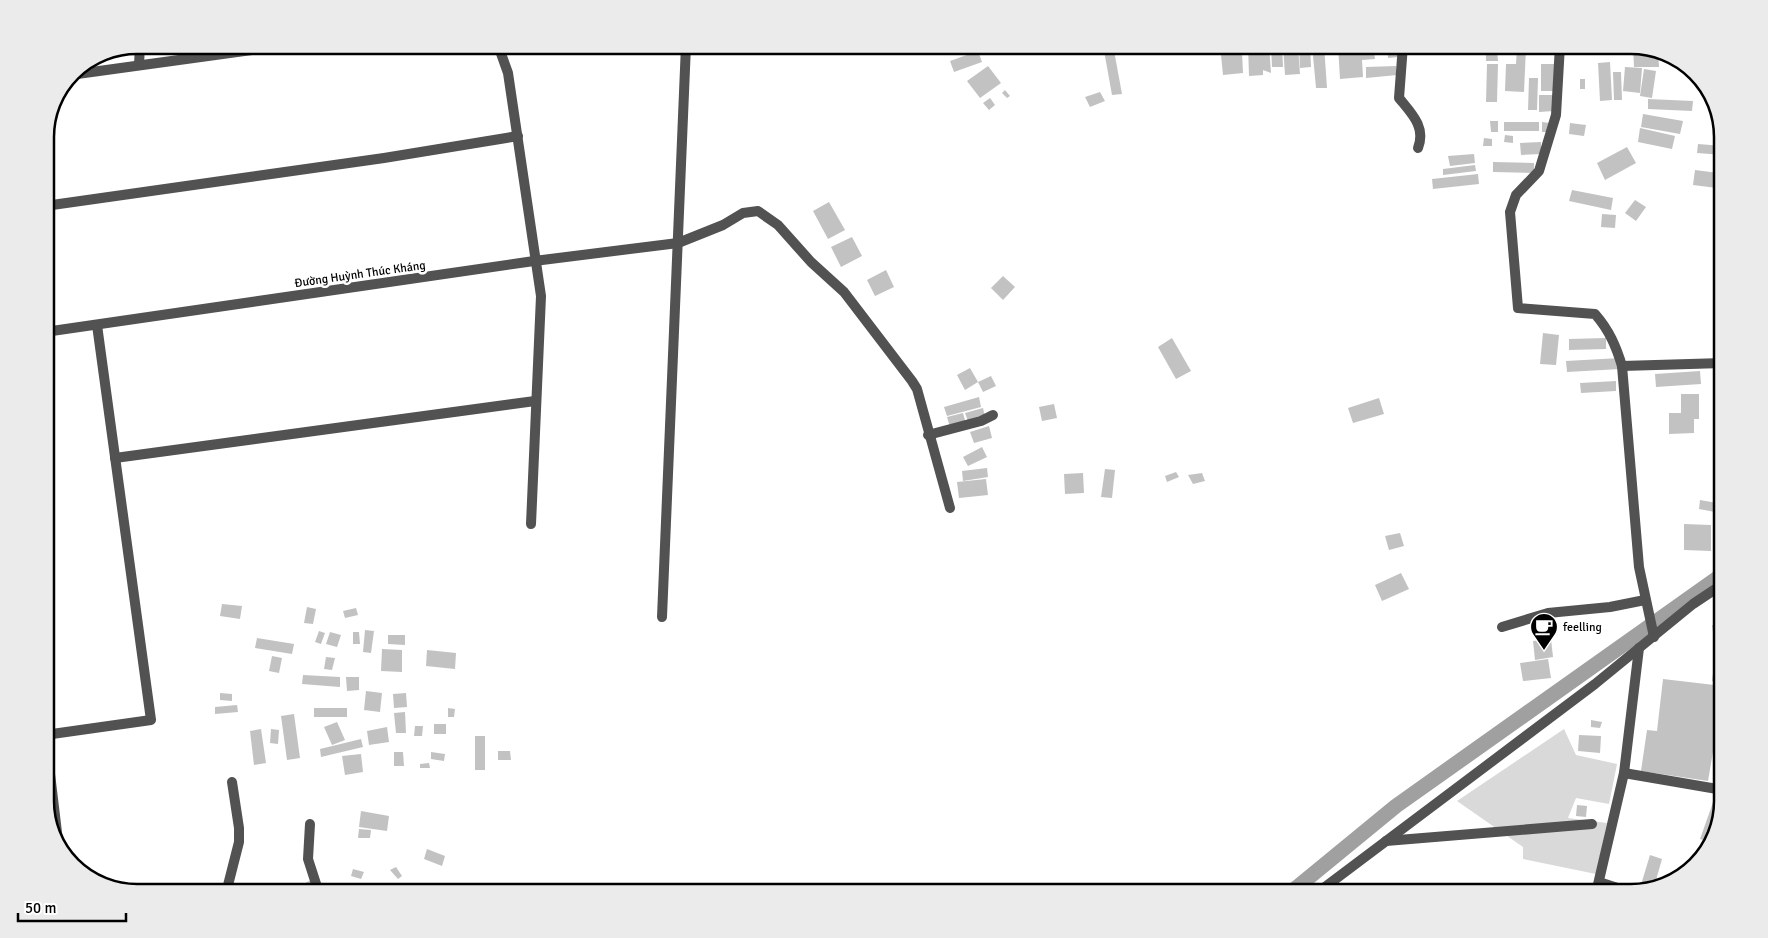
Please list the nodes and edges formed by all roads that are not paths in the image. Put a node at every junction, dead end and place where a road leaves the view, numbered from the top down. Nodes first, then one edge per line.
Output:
1 (140, 54) edge
2 (221, 54) edge
3 (501, 54) edge
4 (686, 54) edge
5 (1402, 54) edge
6 (1559, 54) edge
7 (139, 65) junction
8 (82, 74) edge
9 (518, 136) junction
10 (1418, 148) dead end
11 (54, 205) edge
12 (678, 243) junction
13 (534, 260) junction
14 (97, 325) junction
15 (54, 331) edge
16 (1714, 363) edge
17 (1622, 366) junction
18 (536, 401) junction
19 (993, 415) dead end
20 (928, 435) junction
21 (115, 458) junction
22 (950, 508) dead end
23 (531, 524) dead end
24 (1714, 594) edge
25 (1647, 605) junction
26 (662, 617) dead end
27 (1502, 627) dead end
28 (1653, 633) junction
29 (1639, 648) junction
30 (54, 733) edge
31 (1624, 773) junction
32 (232, 782) dead end
33 (1714, 788) edge
34 (310, 824) dead end
35 (1592, 824) dead end
36 (1385, 842) junction
37 (1599, 882) joint
38 (228, 884) edge
39 (316, 884) edge
40 (1330, 884) edge
41 (1605, 884) edge

1 - 7 street
2 - 7 street
3 - 9 street
4 - 12 street
5 - 10 street
6 - 17 street
7 - 8 street
9 - 11 street
9 - 13 street
12 - 13 street, Đường Huỳnh Thúc Kháng
12 - 20 street, Đường Huỳnh Thúc Kháng
12 - 26 street
13 - 14 street, Đường Huỳnh Thúc Kháng
13 - 18 street
14 - 15 street, Đường Huỳnh Thúc Kháng
14 - 21 street
16 - 17 street
17 - 25 street
18 - 21 street
18 - 23 street
19 - 20 street
20 - 22 street, Đường Huỳnh Thúc Kháng
21 - 30 street
24 - 28 street
25 - 27 street
25 - 28 street
28 - 29 street
29 - 31 street
29 - 36 street
31 - 33 street
31 - 37 street
32 - 38 street
34 - 39 street
35 - 36 street
36 - 40 street
37 - 41 street

